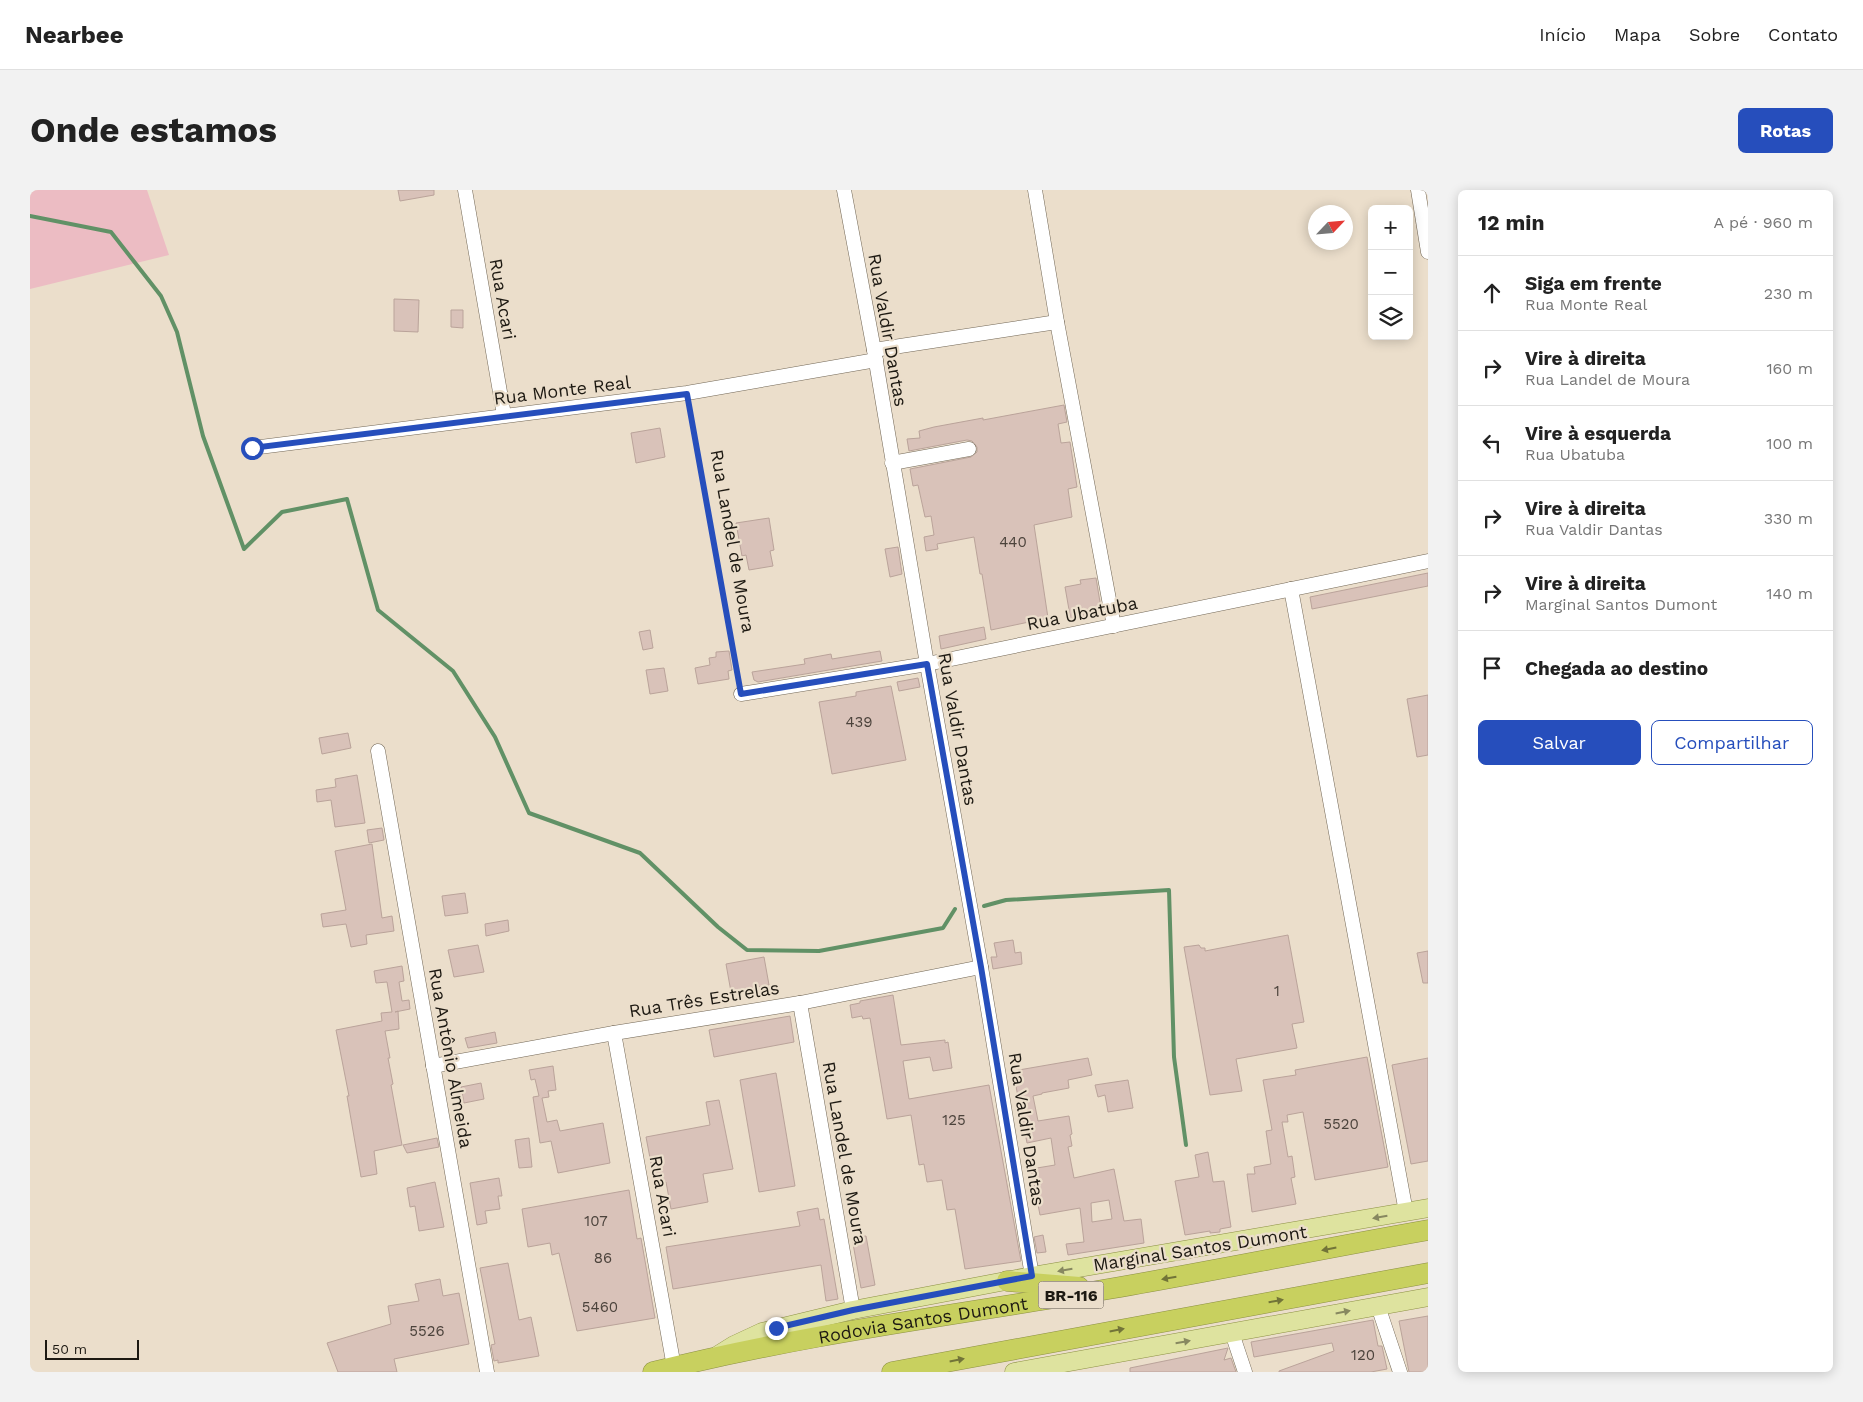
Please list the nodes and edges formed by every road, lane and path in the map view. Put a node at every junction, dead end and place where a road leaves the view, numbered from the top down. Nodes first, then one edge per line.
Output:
1 (465, 190) edge
2 (844, 190) edge
3 (1035, 190) edge
4 (1418, 190) edge
5 (1428, 250) edge
6 (1057, 322) junction
7 (875, 355) junction
8 (687, 394) junction
9 (504, 415) junction
10 (252, 448) dead end
11 (969, 449) dead end
12 (892, 462) junction
13 (1428, 561) edge
14 (1291, 589) junction
15 (1114, 626) junction
16 (927, 664) junction
17 (741, 694) joint
18 (378, 751) dead end
19 (981, 967) junction
20 (800, 1003) junction
21 (614, 1033) junction
22 (433, 1066) junction
23 (1428, 1208) edge
24 (1406, 1212) junction
25 (1428, 1230) edge
26 (1428, 1273) edge
27 (1032, 1276) junction
28 (1007, 1281) junction
29 (1103, 1290) junction
30 (1428, 1297) edge
31 (1378, 1306) junction
32 (853, 1310) junction
33 (1232, 1333) junction
34 (714, 1357) junction
35 (674, 1367) junction
36 (487, 1372) edge
37 (654, 1372) edge
38 (892, 1372) edge
39 (1014, 1372) edge
40 (1245, 1372) edge
41 (1400, 1372) edge

1 - 9 street, Rua Acari
2 - 7 street, Rua Valdir Dantas
3 - 6 street
4 - 5 street
6 - 7 street, Rua Monte Real
6 - 15 street
7 - 8 street, Rua Monte Real
7 - 12 street, Rua Valdir Dantas
8 - 9 street, Rua Monte Real
8 - 17 path, Rua Landel de Moura
9 - 10 street, Rua Monte Real
11 - 12 street
12 - 16 street, Rua Valdir Dantas
13 - 14 street, Rua Ubatuba
14 - 15 street, Rua Ubatuba
14 - 24 street
15 - 16 street, Rua Ubatuba
16 - 17 street, Rua Ubatuba
16 - 19 street, Rua Valdir Dantas
18 - 22 street, Rua Antônio Almeida
19 - 20 street, Rua Três Estrelas
19 - 27 street, Rua Valdir Dantas
20 - 21 street, Rua Três Estrelas
20 - 32 street, Rua Landel de Moura
21 - 22 street, Rua Três Estrelas
21 - 35 street, Rua Acari
22 - 36 street, Rua Antônio Almeida
23 - 24 main road, Marginal Santos Dumont / BR-116
24 -> 27 main road, Marginal Santos Dumont / BR-116
25 -> 29 highway, Rodovia Santos Dumont / BR-116
38 -> 26 highway, BR-116
27 - 28 main road, Marginal Santos Dumont / BR-116
28 - 29 highway
28 - 32 main road, Marginal Santos Dumont / BR-116
29 - 34 highway, Rodovia Santos Dumont / BR-116
30 - 31 main road
33 -> 31 main road
31 - 41 street
32 - 34 main road, Marginal Santos Dumont / BR-116
39 -> 33 main road
33 - 40 street
34 - 35 highway, BR-116
35 - 37 highway, BR-116

